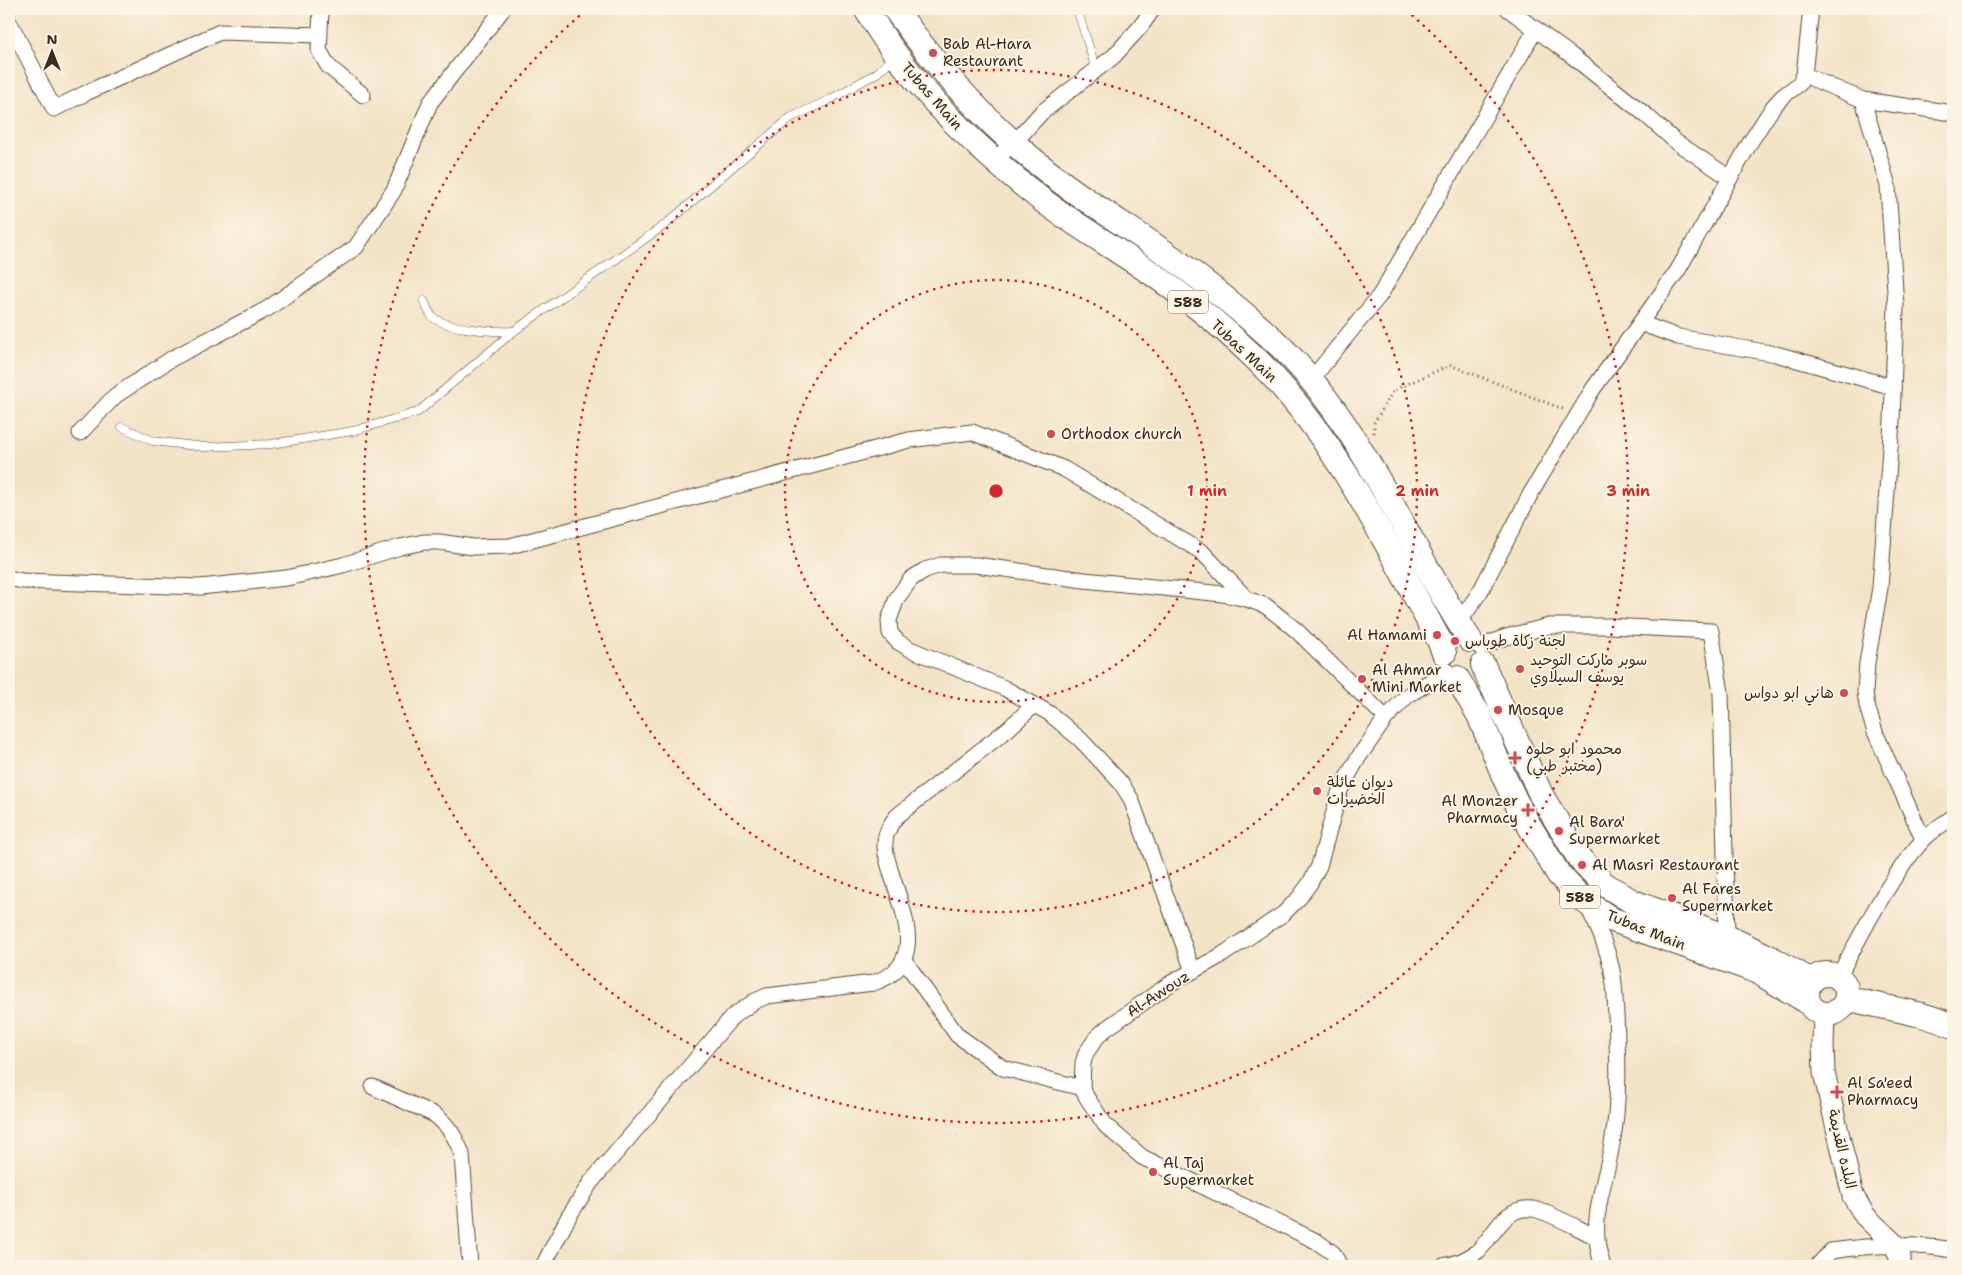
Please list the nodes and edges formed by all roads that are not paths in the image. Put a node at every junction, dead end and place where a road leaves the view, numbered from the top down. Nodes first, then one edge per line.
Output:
1 (12, 9) edge
2 (321, 9) edge
3 (503, 9) edge
4 (866, 9) edge
5 (895, 9) edge
6 (1077, 9) edge
7 (1153, 9) edge
8 (1508, 9) edge
9 (1811, 9) edge
10 (10, 26) edge
11 (1536, 30) junction
12 (320, 35) junction
13 (896, 55) junction
14 (1096, 70) junction
15 (1804, 75) junction
16 (363, 95) dead end
17 (1863, 100) junction
18 (1953, 114) edge
19 (1014, 143) junction
20 (994, 160) junction
21 (1730, 178) junction
22 (424, 301) dead end
23 (1640, 323) junction
24 (514, 331) junction
25 (1311, 380) junction
26 (1893, 387) junction
27 (122, 427) dead end
28 (80, 433) dead end
29 (9, 578) edge
30 (1247, 599) junction
31 (1473, 644) junction
32 (1449, 667) junction
33 (1034, 705) junction
34 (1386, 718) junction
35 (1953, 817) edge
36 (1923, 839) junction
37 (1584, 900) junction
38 (1727, 937) junction
39 (904, 960) junction
40 (1193, 971) junction
41 (1842, 987) junction
42 (1814, 999) junction
43 (1953, 1026) edge
44 (373, 1087) dead end
45 (1082, 1088) junction
46 (1596, 1237) junction
47 (1895, 1245) junction
48 (1953, 1250) edge
49 (470, 1266) edge
50 (543, 1266) edge
51 (1340, 1266) edge
52 (1443, 1266) edge
53 (1603, 1266) edge
54 (1817, 1266) edge
55 (1900, 1266) edge

1 - 10 lane
2 - 12 street
3 - 28 street
4 - 13 main road, Tubas Main / 588
5 - 19 main road, Tubas Main / 588
6 - 14 lane
7 - 14 street
8 - 11 street
9 - 15 street
10 - 12 street
11 - 21 street
11 - 25 street
12 - 16 street
13 - 20 main road, Tubas Main / 588
13 - 24 lane
14 - 19 street
15 - 17 street
15 - 21 street
17 - 18 street
17 - 26 street
19 - 20 street
19 - 25 main road, Tubas Main / 588
20 - 32 main road, Tubas Main / 588
21 - 23 street
22 - 24 lane
23 - 26 street
23 - 31 street
24 - 27 lane
25 - 31 main road, Tubas Main / 588
26 - 36 street
29 - 30 street
30 - 33 street
30 - 34 street
31 - 32 main road
31 - 32 main road
31 - 38 main road, Tubas Main / 588
31 - 38 street
32 - 34 street, Al-Awouz
32 - 37 main road, Tubas Main / 588
33 - 39 street
33 - 40 street
34 - 40 street, Al-Awouz
35 - 36 street
36 - 41 street
37 - 42 main road, Tubas Main / 588
37 - 46 street
38 - 42 main road, Tubas Main / 588
39 - 45 street
39 - 50 street
40 - 45 street, Al-Awouz
41 - 42 main road
41 - 42 main road
41 - 43 main road
42 - 47 street, البلده القديمة
44 - 49 street
45 - 51 street
46 - 52 street
46 - 53 street
47 - 48 street
47 - 54 street
47 - 55 street

